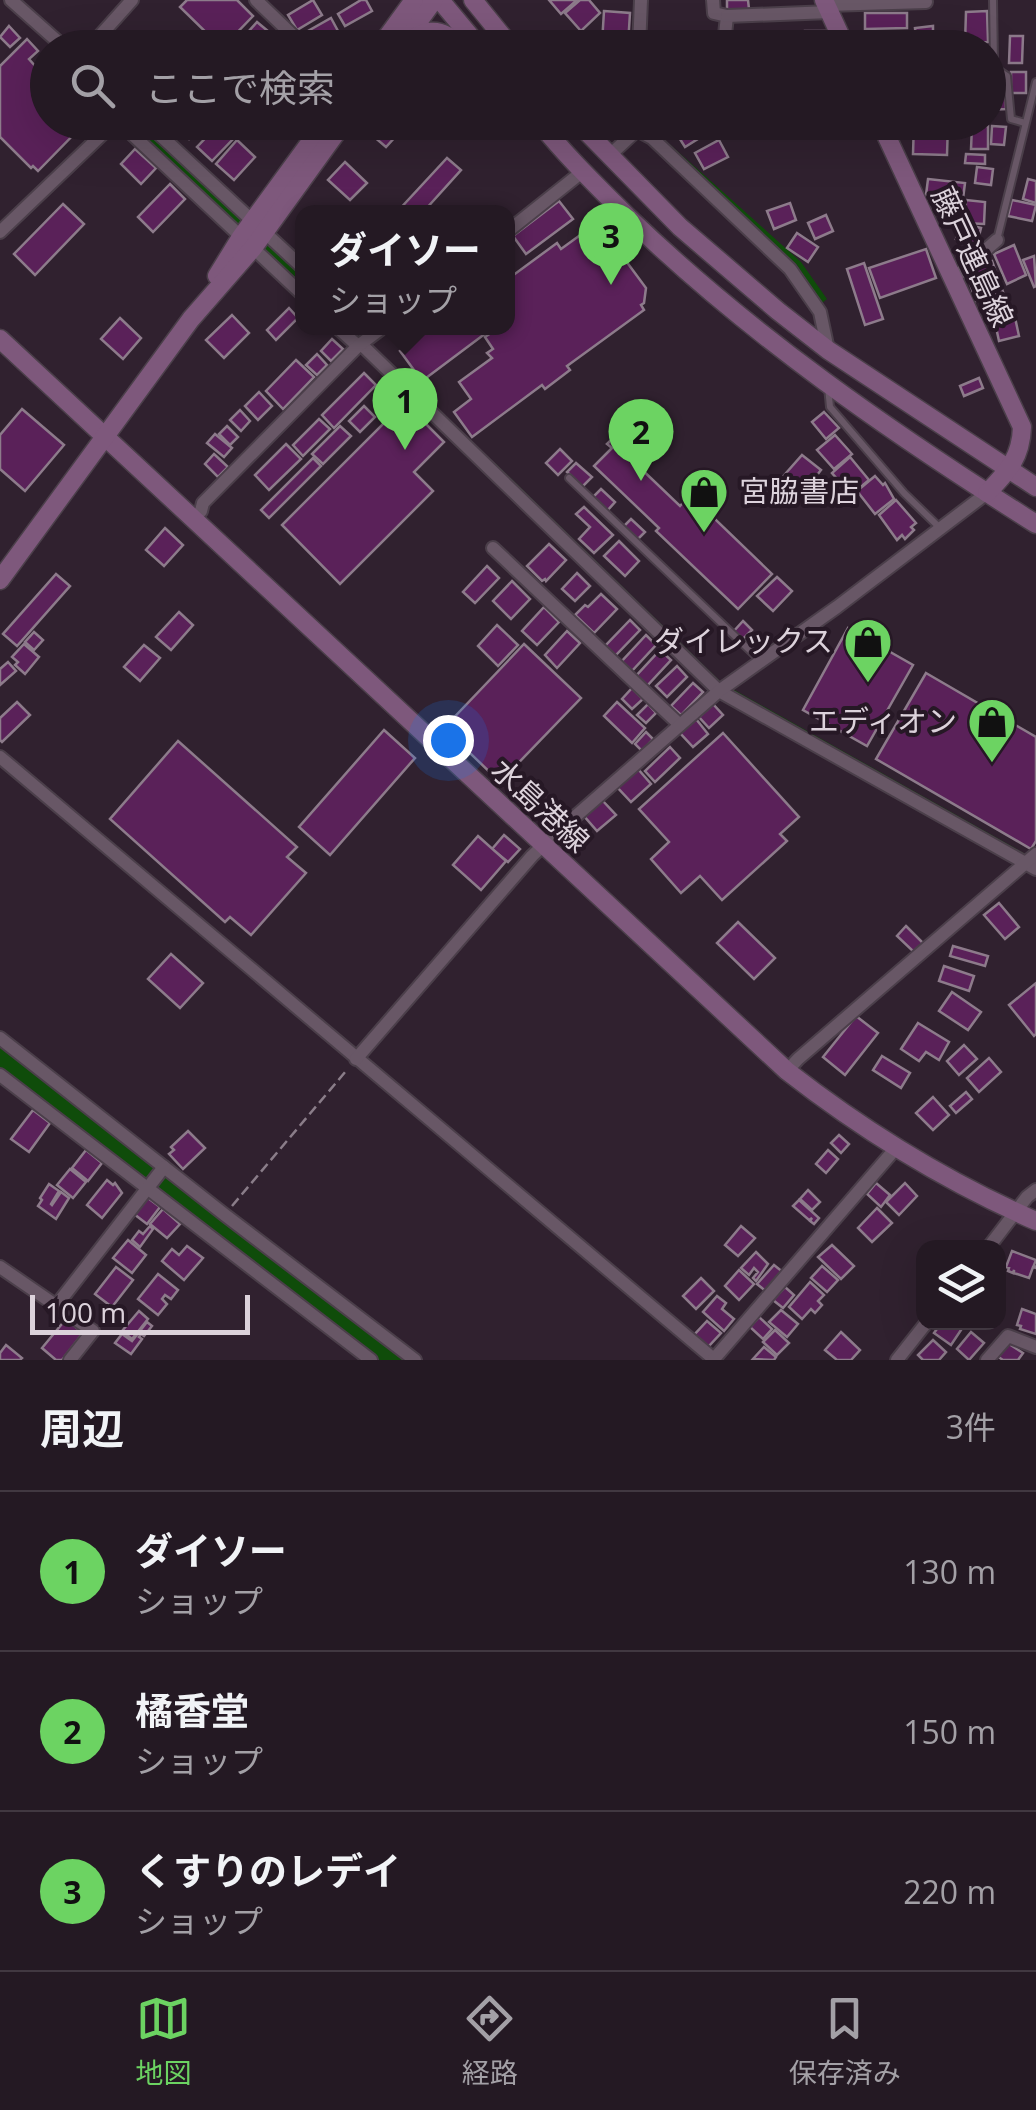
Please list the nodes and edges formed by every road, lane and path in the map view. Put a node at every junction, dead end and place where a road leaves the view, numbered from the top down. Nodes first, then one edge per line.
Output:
1 (12, 0) edge
2 (132, 0) edge
3 (256, 0) edge
4 (414, 0) edge
5 (437, 0) edge
6 (473, 0) edge
7 (641, 0) edge
8 (713, 0) edge
9 (993, 0) edge
10 (926, 2) edge
11 (827, 6) edge
12 (727, 16) junction
13 (45, 30) edge
14 (106, 30) edge
15 (287, 30) edge
16 (393, 30) edge
17 (413, 30) edge
18 (464, 30) edge
19 (497, 30) edge
20 (640, 30) edge
21 (726, 30) edge
22 (838, 30) edge
23 (993, 30) edge
24 (1006, 75) edge
25 (1036, 82) edge
26 (1025, 123) junction
27 (98, 140) edge
28 (139, 140) edge
29 (163, 140) edge
30 (313, 140) edge
31 (329, 140) edge
32 (554, 140) edge
33 (594, 140) edge
34 (624, 140) edge
35 (654, 140) edge
36 (888, 140) edge
37 (609, 156) junction
38 (582, 172) junction
39 (515, 225) edge
40 (0, 232) edge
41 (253, 234) junction
42 (996, 240) joint
43 (295, 262) edge
44 (952, 280) junction
45 (295, 285) edge
46 (347, 335) edge
47 (369, 335) edge
48 (0, 340) edge
49 (359, 345) junction
50 (828, 350) junction
51 (827, 385) junction
52 (104, 436) junction
53 (1010, 470) junction
54 (569, 478) dead end
55 (1036, 486) edge
56 (987, 493) junction
57 (194, 519) junction
58 (1036, 524) edge
59 (940, 528) junction
60 (493, 548) dead end
61 (0, 580) edge
62 (762, 662) junction
63 (723, 689) junction
64 (680, 725) junction
65 (0, 756) edge
66 (542, 846) junction
67 (1031, 861) edge
68 (0, 1038) edge
69 (356, 1059) junction
70 (787, 1071) junction
71 (0, 1075) edge
72 (896, 1148) junction
73 (163, 1169) junction
74 (148, 1186) junction
75 (1036, 1190) edge
76 (1016, 1212) junction
77 (225, 1215) junction
78 (1036, 1221) edge
79 (994, 1240) edge
80 (0, 1266) edge
81 (56, 1306) junction
82 (351, 1314) junction
83 (921, 1330) edge
84 (337, 1331) junction
85 (1036, 1348) edge
86 (70, 1360) edge
87 (371, 1360) edge
88 (415, 1360) edge
89 (714, 1360) edge
90 (897, 1360) edge
91 (987, 1360) edge

1 - 13 street
2 - 14 street
3 - 15 street
4 - 16 street
5 - 17 street
5 - 18 street
6 - 19 street
7 - 20 street
8 - 12 street
9 - 23 lane
10 - 11 street
11 - 12 street
11 - 22 street
12 - 21 street
24 - 26 lane
25 - 26 lane
26 - 42 lane
27 - 40 street
28 - 41 street
29 - 41 street
30 - 41 street
31 - 41 street
32 - 38 street
33 - 37 street
34 - 37 street
35 - 50 street
36 - 44 street, 藤戸連島線
37 - 50 street
38 - 39 street
38 - 51 street
41 - 43 street
41 - 45 street
41 - 52 street
42 - 44 street
44 - 53 street, 藤戸連島線
46 - 49 street
47 - 49 street
48 - 52 street, 水島港線
49 - 57 street
49 - 63 street
50 - 53 street
51 - 56 street
51 - 59 lane
52 - 57 street, 水島港線
52 - 61 street
53 - 55 street
53 - 56 street
54 - 62 lane
56 - 58 street
56 - 59 street
57 - 66 street, 水島港線
59 - 62 street
60 - 64 street
62 - 63 street
63 - 64 street
63 - 67 street
64 - 66 street
65 - 69 street
66 - 69 street
66 - 70 street, 水島港線
67 - 70 street
68 - 73 street
69 - 77 path
69 - 89 street
70 - 72 street, 水島港線
71 - 74 street
72 - 76 street, 水島港線
72 - 89 street
73 - 74 street
73 - 77 street
74 - 81 street
74 - 84 street
75 - 76 street
76 - 78 street, 水島港線
76 - 79 street
77 - 82 street
80 - 81 street
81 - 86 street
82 - 84 street
82 - 88 street
83 - 90 street
84 - 87 street
85 - 91 street

